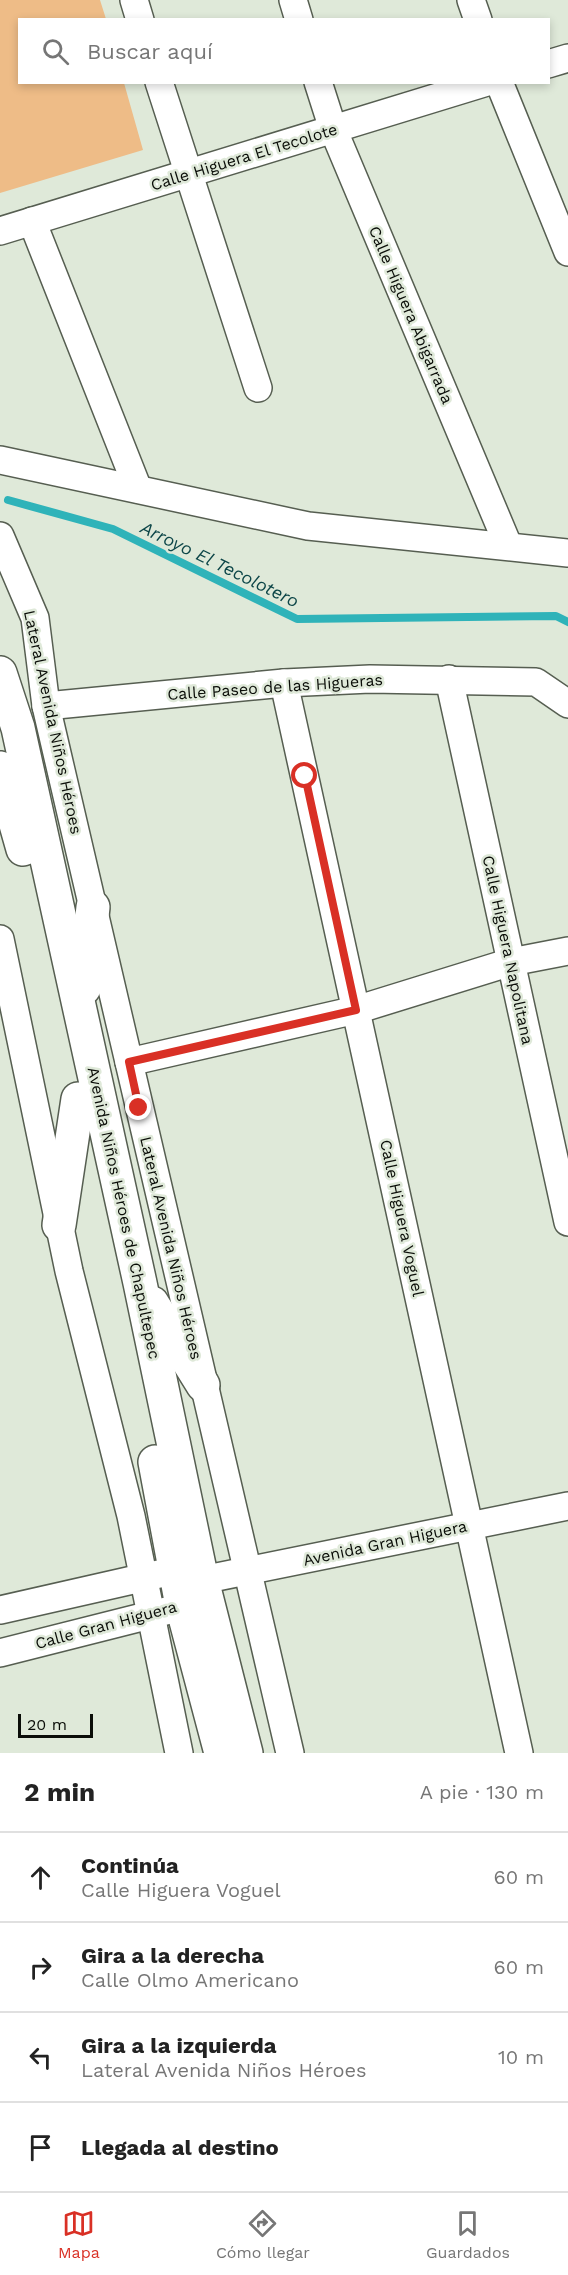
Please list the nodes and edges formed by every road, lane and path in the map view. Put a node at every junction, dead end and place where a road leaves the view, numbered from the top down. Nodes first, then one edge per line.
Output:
1 (134, 0) edge
2 (293, 0) edge
3 (471, 0) edge
4 (139, 18) edge
5 (298, 18) edge
6 (477, 18) edge
7 (568, 58) edge
8 (550, 64) edge
9 (160, 84) edge
10 (319, 84) edge
11 (480, 84) edge
12 (501, 84) edge
13 (333, 129) junction
14 (187, 174) junction
15 (32, 221) junction
16 (0, 231) edge
17 (568, 252) edge
18 (258, 388) dead end
19 (0, 460) edge
20 (138, 489) junction
21 (0, 536) edge
22 (508, 545) junction
23 (568, 553) edge
24 (0, 673) edge
25 (449, 679) junction
26 (284, 683) junction
27 (568, 704) edge
28 (46, 706) junction
29 (0, 768) edge
30 (0, 800) edge
31 (20, 835) junction
32 (93, 908) junction
33 (0, 939) edge
34 (568, 951) edge
35 (511, 963) junction
36 (356, 1010) junction
37 (80, 1013) junction
38 (129, 1062) junction
39 (78, 1099) junction
40 (568, 1222) edge
41 (59, 1225) junction
42 (140, 1283) junction
43 (203, 1385) junction
44 (568, 1506) edge
45 (470, 1526) junction
46 (248, 1571) junction
47 (189, 1575) junction
48 (143, 1577) junction
49 (182, 1606) junction
50 (0, 1610) edge
51 (150, 1616) junction
52 (0, 1653) edge
53 (178, 1753) edge
54 (221, 1753) edge
55 (246, 1753) edge
56 (290, 1753) edge
57 (519, 1753) edge

1 - 4 street
2 - 5 street
3 - 6 street
7 - 8 street
9 - 14 street
10 - 13 street, Calle Higuera Abigarrada
11 - 13 street, Calle Higuera El Tecolote
12 - 17 street
13 - 14 street, Calle Higuera El Tecolote
13 - 22 street, Calle Higuera Abigarrada
14 - 15 street, Calle Higuera El Tecolote
14 - 18 street
15 - 16 street, Calle Higuera El Tecolote
15 - 20 street
19 - 20 street
20 - 22 street
21 - 28 street, Lateral Avenida Niños Héroes
22 - 23 street
24 - 37 main road, Avenida Niños Héroes de Chapultepec
25 - 26 street, Calle Paseo de las Higueras
25 - 27 street, Calle Paseo de las Higueras
25 - 35 street, Calle Higuera Napolitana
26 - 28 street, Calle Paseo de las Higueras
26 - 36 street, Calle Higuera Voguel
28 - 32 street, Lateral Avenida Niños Héroes
29 - 31 main road, Avenida Niños Héroes de Chapultepec
30 - 31 main road
31 - 39 main road, Avenida Niños Héroes de Chapultepec
32 - 37 main road
32 - 38 street, Lateral Avenida Niños Héroes
33 - 41 street
34 - 35 street
35 - 36 street
35 - 40 street, Calle Higuera Napolitana
36 - 38 street
36 - 45 street, Calle Higuera Voguel
37 - 42 main road, Avenida Niños Héroes de Chapultepec
38 - 43 street, Lateral Avenida Niños Héroes
39 - 41 main road
39 - 47 main road, Avenida Niños Héroes de Chapultepec
41 - 48 street
42 - 43 main road
42 - 47 main road, Avenida Niños Héroes de Chapultepec
43 - 46 street, Lateral Avenida Niños Héroes
44 - 45 street, Avenida Gran Higuera
45 - 46 street, Avenida Gran Higuera
45 - 57 street, Calle Higuera Voguel
46 - 47 street, Avenida Gran Higuera
46 - 56 street, Lateral Avenida Niños Héroes
47 - 48 street, Avenida Gran Higuera
47 - 49 main road, Avenida Niños Héroes de Chapultepec
47 - 55 main road, Avenida Niños Héroes de Chapultepec
48 - 50 street, Avenida Gran Higuera
48 - 51 street
49 - 51 street, Calle Gran Higuera
49 - 54 main road, Avenida Niños Héroes de Chapultepec
51 - 52 street, Calle Gran Higuera
51 - 53 street

